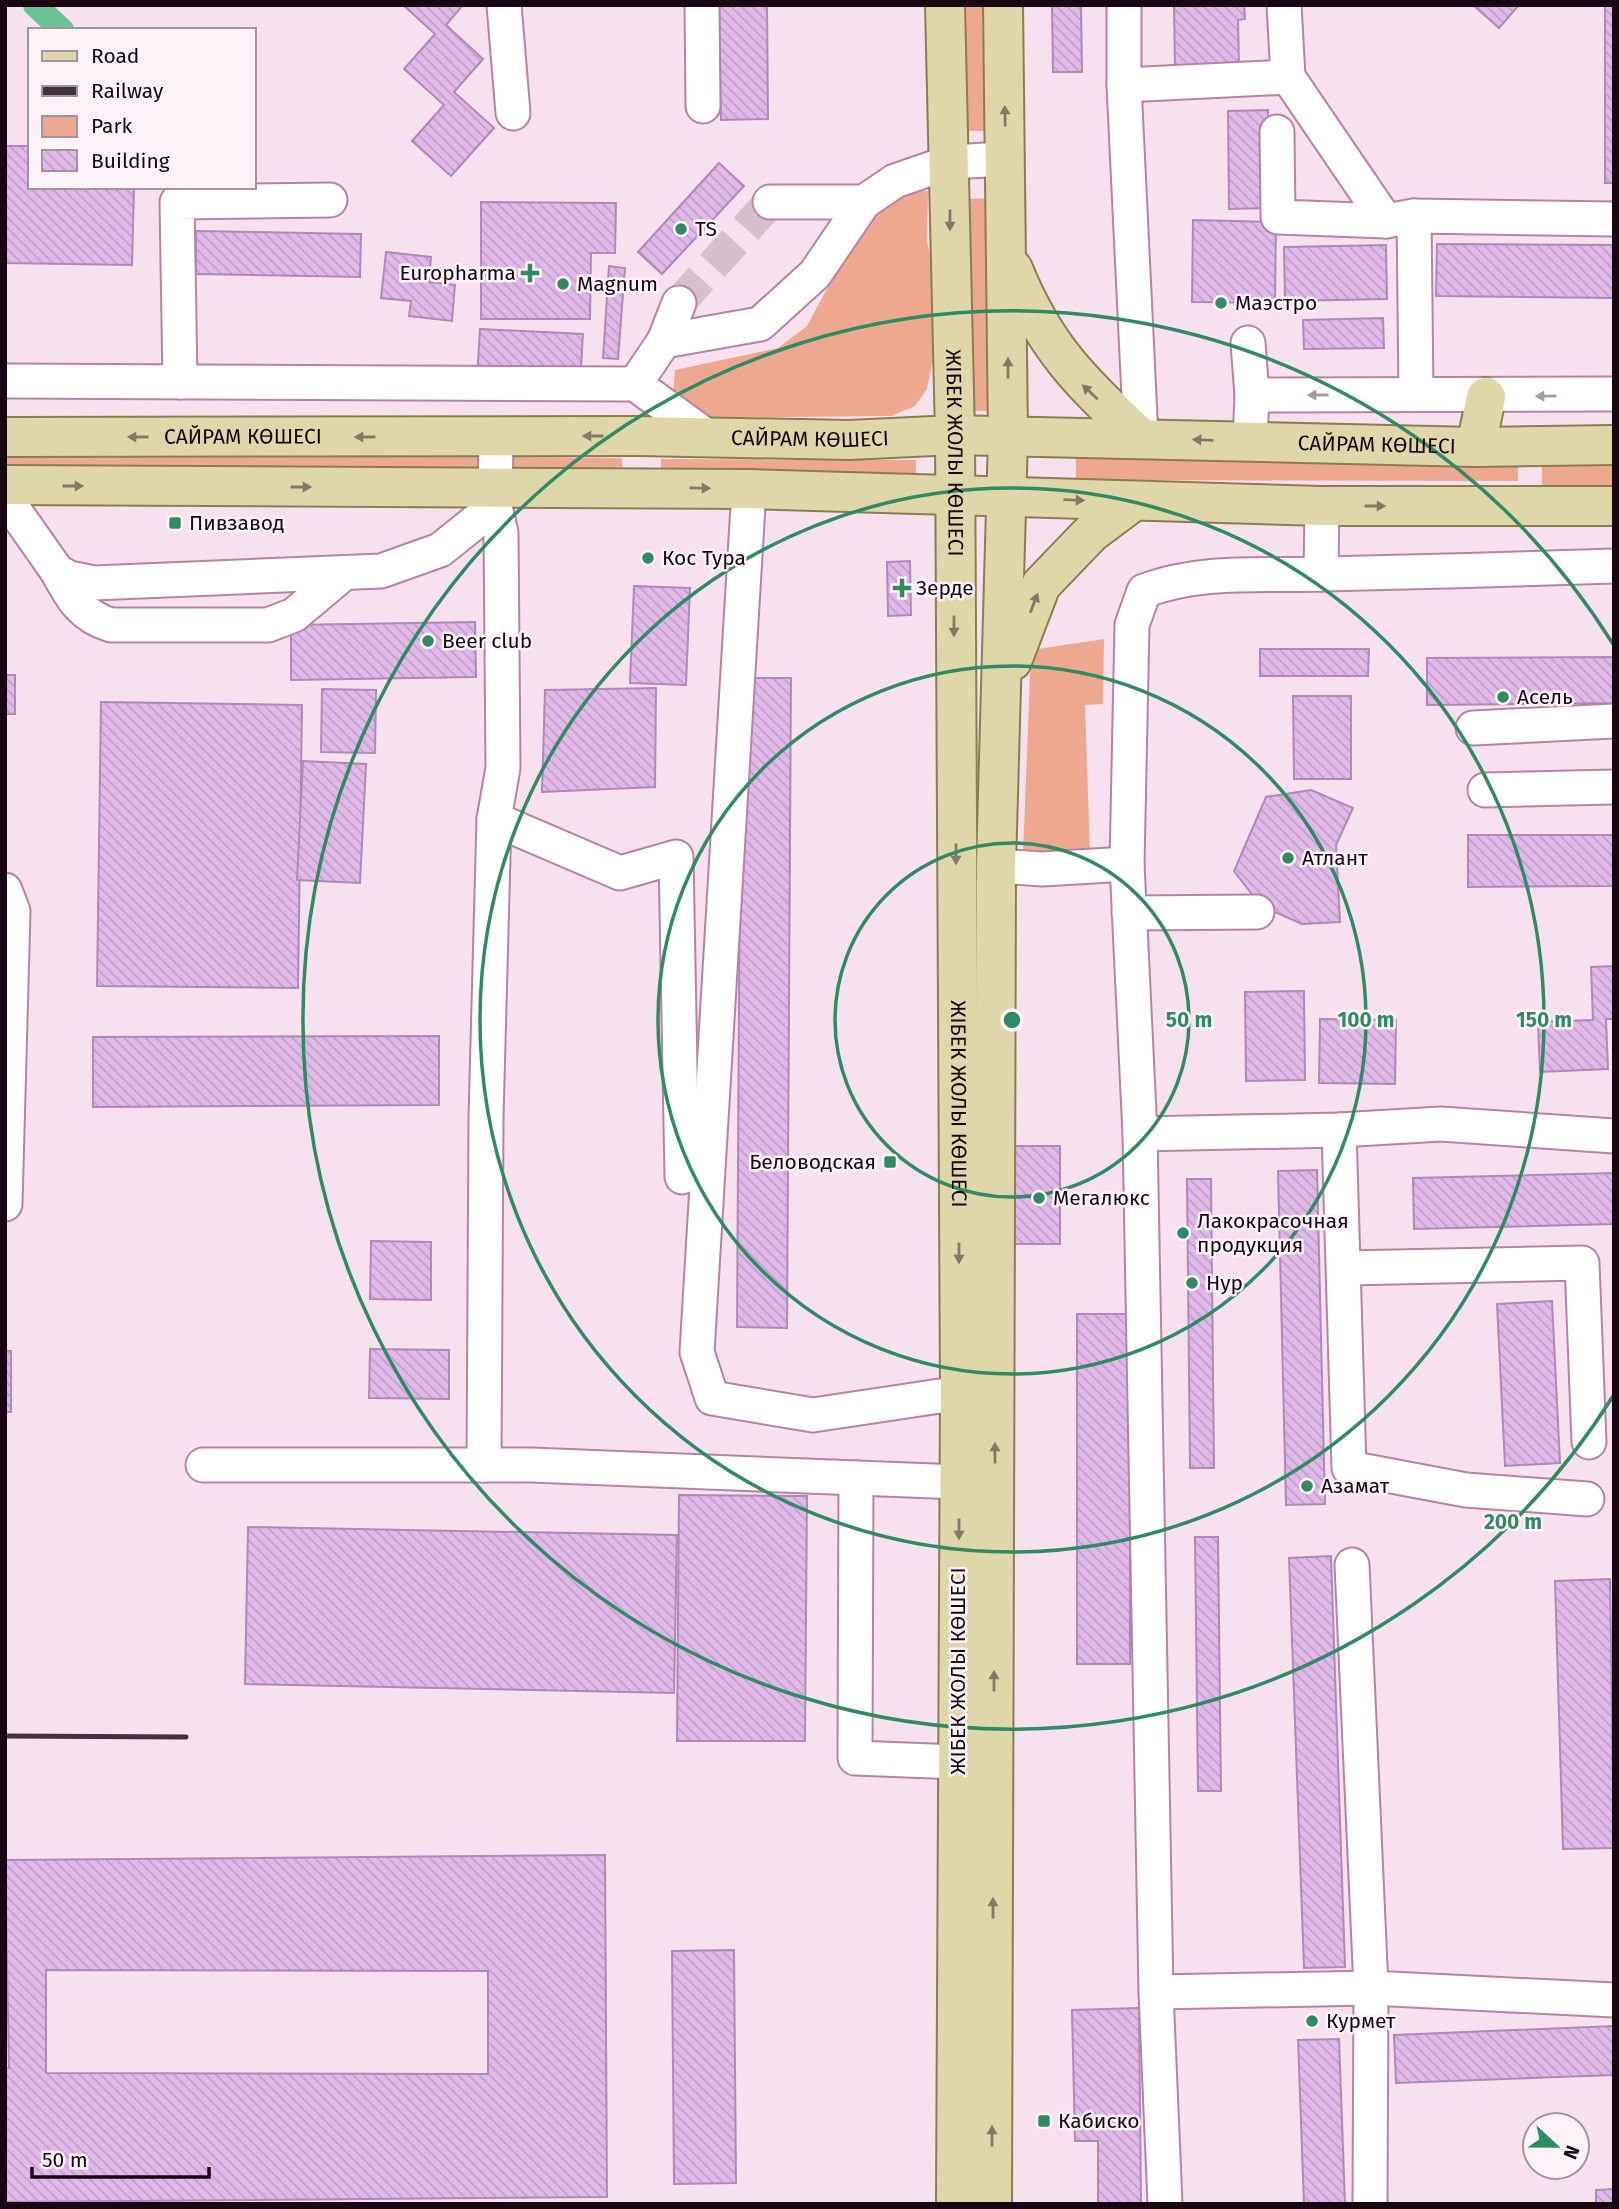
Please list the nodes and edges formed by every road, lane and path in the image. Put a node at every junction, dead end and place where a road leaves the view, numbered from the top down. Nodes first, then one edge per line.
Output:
1 (504, 5) edge
2 (702, 5) edge
3 (945, 5) edge
4 (1003, 5) edge
5 (1124, 5) edge
6 (1284, 5) edge
7 (1288, 77) junction
8 (1124, 85) junction
9 (703, 106) dead end
10 (513, 113) dead end
11 (1277, 132) dead end
12 (1005, 159) junction
13 (950, 162) junction
14 (330, 200) dead end
15 (770, 202) dead end
16 (864, 202) junction
17 (1400, 218) junction
18 (1614, 219) edge
19 (1007, 253) junction
20 (679, 303) tunnel mouth
21 (664, 341) junction
22 (1248, 343) dead end
23 (5, 381) edge
24 (180, 382) junction
25 (635, 384) junction
26 (1416, 394) junction
27 (1614, 394) edge
28 (1252, 395) junction
29 (1486, 397) junction
30 (955, 435) junction
31 (496, 436) junction
32 (638, 436) junction
33 (1008, 437) junction
34 (5, 438) edge
35 (708, 438) junction
36 (1141, 438) junction
37 (1250, 441) junction
38 (1533, 445) junction
39 (1614, 445) edge
40 (1476, 447) junction
41 (5, 485) edge
42 (640, 488) junction
43 (749, 489) junction
44 (953, 496) junction
45 (5, 497) edge
46 (496, 497) junction
47 (1006, 498) junction
48 (1134, 501) junction
49 (1322, 506) junction
50 (1533, 506) junction
51 (1614, 506) edge
52 (1614, 566) edge
53 (57, 571) junction
54 (344, 573) junction
55 (1321, 574) junction
56 (1001, 690) junction
57 (1614, 721) edge
58 (1473, 728) dead end
59 (1614, 787) edge
60 (1485, 790) dead end
61 (494, 819) junction
62 (1127, 864) junction
63 (996, 866) junction
64 (5, 890) edge
65 (1257, 912) dead end
66 (1129, 914) junction
67 (1339, 1130) junction
68 (1140, 1133) junction
69 (1614, 1136) edge
70 (682, 1177) dead end
71 (5, 1204) edge
72 (1346, 1268) junction
73 (960, 1392) junction
74 (1589, 1442) dead end
75 (203, 1465) dead end
76 (484, 1465) junction
77 (856, 1478) junction
78 (959, 1482) junction
79 (1587, 1499) dead end
80 (1352, 1565) dead end
81 (958, 1762) junction
82 (1371, 1988) junction
83 (1156, 1992) junction
84 (1614, 2000) edge
85 (956, 2204) edge
86 (992, 2204) edge
87 (1165, 2204) edge
88 (1370, 2204) edge

1 - 10 street
2 - 9 street
3 - 13 main road, ЖІБЕК ЖОЛЫ КӨШЕСІ
12 -> 4 main road, ЖІБЕК ЖОЛЫ КӨШЕСІ
5 - 8 street
6 - 7 street
7 - 8 street
7 - 17 street
8 - 36 street
11 - 17 street
12 - 13 street
12 - 19 main road, ЖІБЕК ЖОЛЫ КӨШЕСІ
13 - 16 street
13 -> 30 main road, ЖІБЕК ЖОЛЫ КӨШЕСІ
14 - 24 street
15 - 16 street
16 - 21 street
17 - 18 street
17 - 26 street
33 -> 19 main road, ЖІБЕК ЖОЛЫ КӨШЕСІ
36 -> 19 main road
20 - 21 street
21 - 25 street
22 - 28 street
23 - 24 street
24 - 25 street
25 - 35 street
26 -> 28 street
26 - 29 street
27 -> 29 street
28 - 37 street
29 - 40 main road
30 - 33 main road, САЙРАМ КӨШЕСІ
30 - 35 main road, САЙРАМ КӨШЕСІ
30 - 44 main road, ЖІБЕК ЖОЛЫ КӨШЕСІ
32 -> 31 main road, САЙРАМ КӨШЕСІ
31 -> 34 main road, САЙРАМ КӨШЕСІ
31 - 46 street
32 - 35 main road, САЙРАМ КӨШЕСІ
32 - 42 main road
33 - 36 main road, САЙРАМ КӨШЕСІ
33 - 47 main road, ЖІБЕК ЖОЛЫ КӨШЕСІ
37 -> 36 main road, САЙРАМ КӨШЕСІ
37 - 40 main road, САЙРАМ КӨШЕСІ
38 - 39 main road, САЙРАМ КӨШЕСІ
38 - 40 main road, САЙРАМ КӨШЕСІ
38 - 50 main road
41 -> 46 main road
42 -> 43 main road
42 - 46 main road
43 - 44 main road
43 - 73 street
44 - 47 main road
44 -> 73 main road, ЖІБЕК ЖОЛЫ КӨШЕСІ
45 - 53 street
46 - 54 street
46 - 61 street
47 -> 48 main road
47 - 56 main road, ЖІБЕК ЖОЛЫ КӨШЕСІ
48 - 49 main road
56 -> 48 main road
49 -> 50 main road
49 - 55 street
50 - 51 main road
52 - 55 street
53 - 54 street
53 - 54 street
55 - 62 street
56 - 63 main road, ЖІБЕК ЖОЛЫ КӨШЕСІ
57 - 58 street
59 - 60 street
61 - 70 street
61 - 76 street
62 - 63 street
62 - 66 street
86 -> 63 main road, ЖІБЕК ЖОЛЫ КӨШЕСІ
64 - 71 street
65 - 66 street
66 - 68 street
67 - 68 street
67 - 69 street
67 - 72 street
68 - 83 street
72 - 74 street
72 - 79 street
73 - 78 main road, ЖІБЕК ЖОЛЫ КӨШЕСІ
75 - 76 street
76 - 77 street
77 - 78 street
77 - 81 street
78 -> 81 main road, ЖІБЕК ЖОЛЫ КӨШЕСІ
80 - 82 street
81 - 85 main road, ЖІБЕК ЖОЛЫ КӨШЕСІ
82 - 83 street
82 - 84 street
82 - 88 street
83 - 87 street

